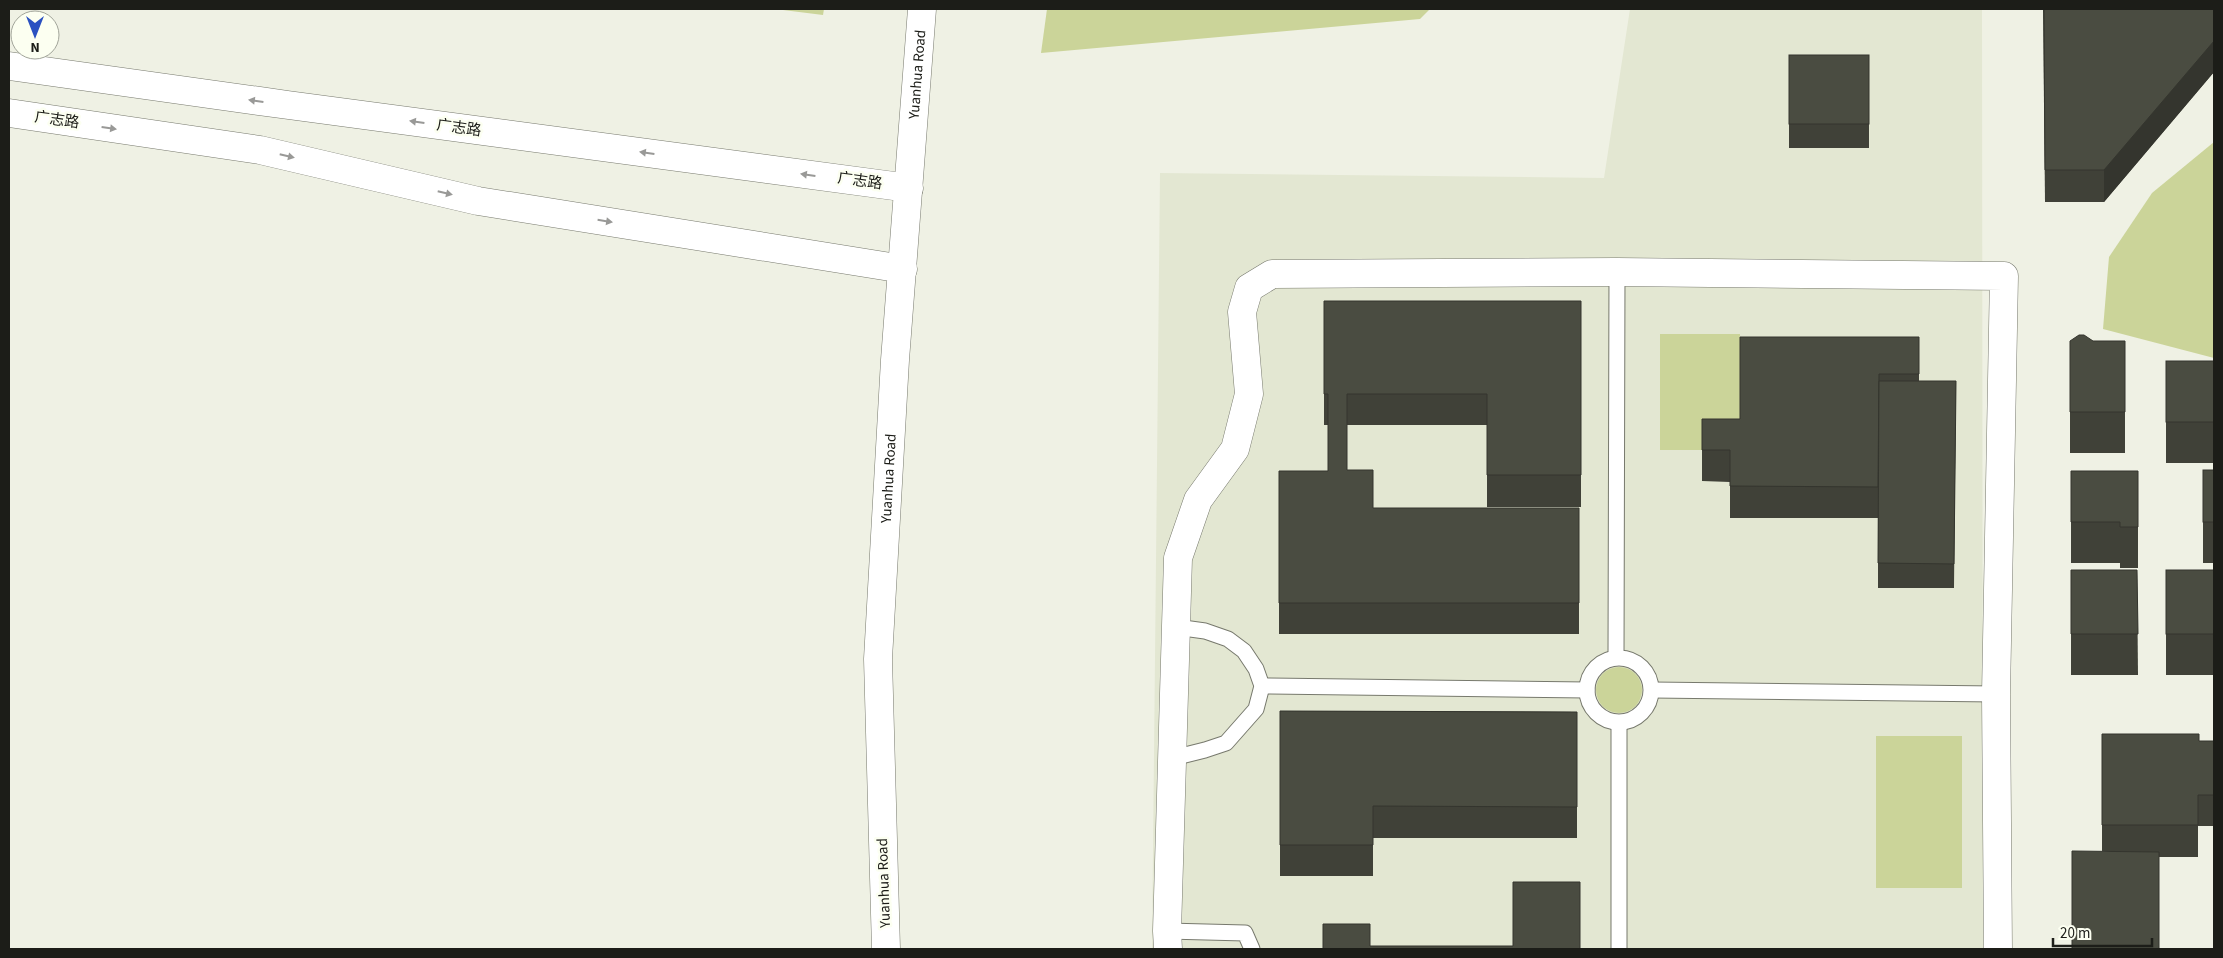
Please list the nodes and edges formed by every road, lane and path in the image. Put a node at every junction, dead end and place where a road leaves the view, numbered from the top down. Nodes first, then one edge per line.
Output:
1 (922, 9) edge
2 (9, 66) edge
3 (9, 113) edge
4 (909, 188) junction
5 (903, 269) junction
6 (1617, 272) junction
7 (1176, 627) junction
8 (1616, 657) junction
9 (1262, 686) junction
10 (1586, 690) junction
11 (1652, 690) junction
12 (1996, 694) junction
13 (1619, 722) junction
14 (1173, 758) junction
15 (1168, 940) edge
16 (886, 949) edge
17 (1252, 949) edge
18 (1619, 949) edge
19 (1998, 949) edge

1 - 4 street, Yuanhua Road
4 -> 2 street, 广志路
3 -> 5 street, 广志路
4 - 5 street, Yuanhua Road
5 - 16 street, Yuanhua Road
6 - 7 street
6 - 8 lane
6 - 12 street
7 - 9 lane
7 - 14 street
8 - 10 lane
8 - 11 lane
9 - 10 lane
9 - 14 lane
10 - 13 lane
11 - 12 lane
11 - 13 lane
12 - 19 street
13 - 18 lane
14 - 15 street
15 - 17 lane

